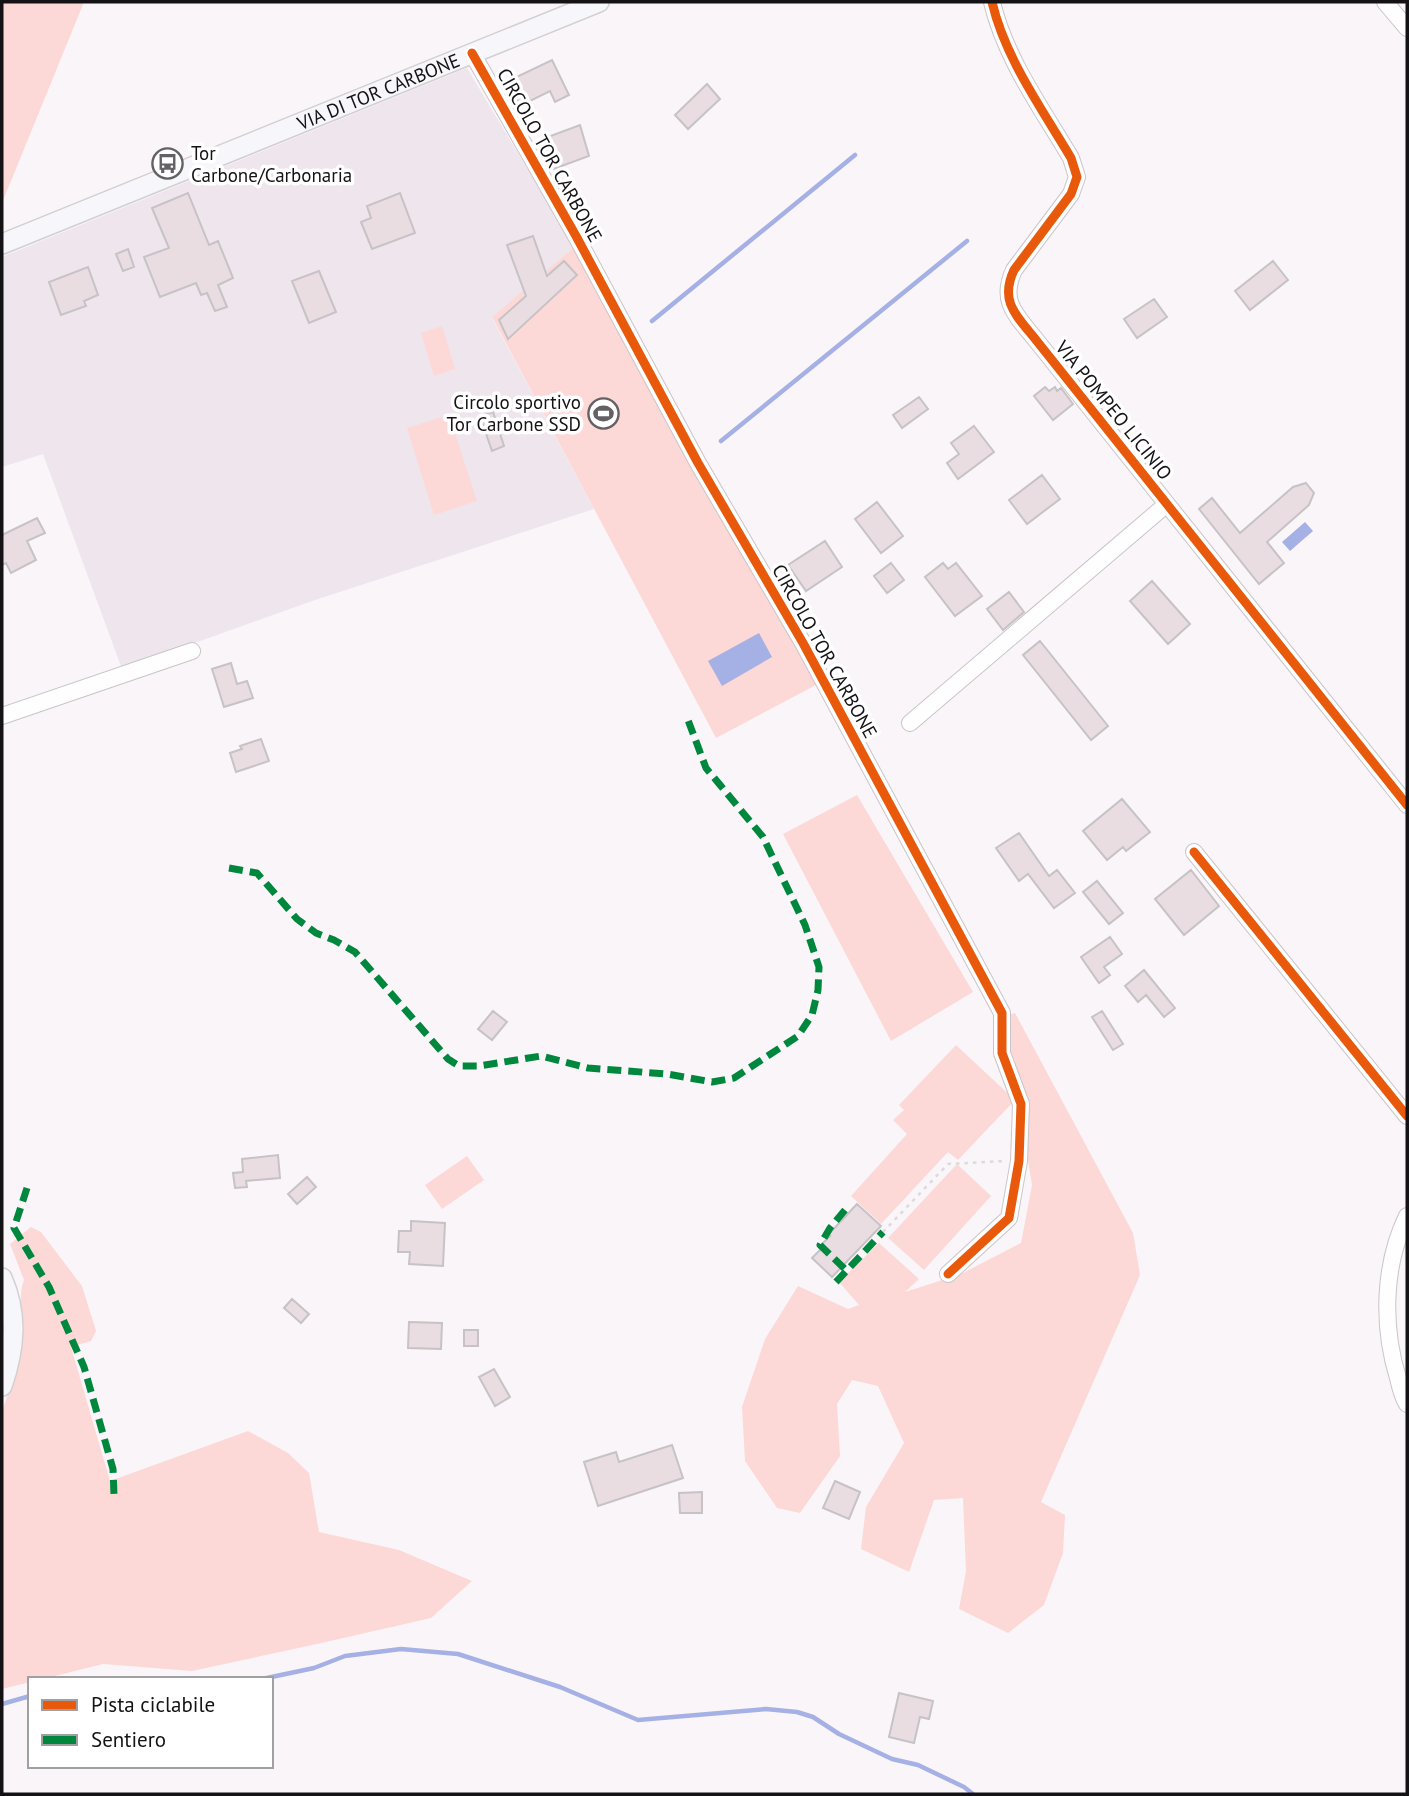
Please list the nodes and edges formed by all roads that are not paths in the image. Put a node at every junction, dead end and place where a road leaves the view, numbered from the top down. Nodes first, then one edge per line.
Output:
1 (599, 2) edge
2 (992, 2) edge
3 (1385, 2) edge
4 (1407, 28) edge
5 (472, 53) junction
6 (2, 244) edge
7 (1167, 504) junction
8 (192, 651) dead end
9 (2, 716) edge
10 (910, 723) dead end
11 (1407, 805) edge
12 (1194, 852) dead end
13 (1407, 1116) edge
14 (1407, 1216) edge
15 (948, 1274) dead end
16 (2, 1278) edge
17 (2, 1386) edge
18 (1407, 1404) edge

1 - 5 main road, VIA DI TOR CARBONE
2 - 7 street, VIA POMPEO LICINIO
3 - 4 street
5 - 6 main road, VIA DI TOR CARBONE
5 - 15 street, CIRCOLO TOR CARBONE
7 - 10 street
7 - 11 street, VIA POMPEO LICINIO
8 - 9 street
12 - 13 street
14 - 18 street
16 - 17 main road

